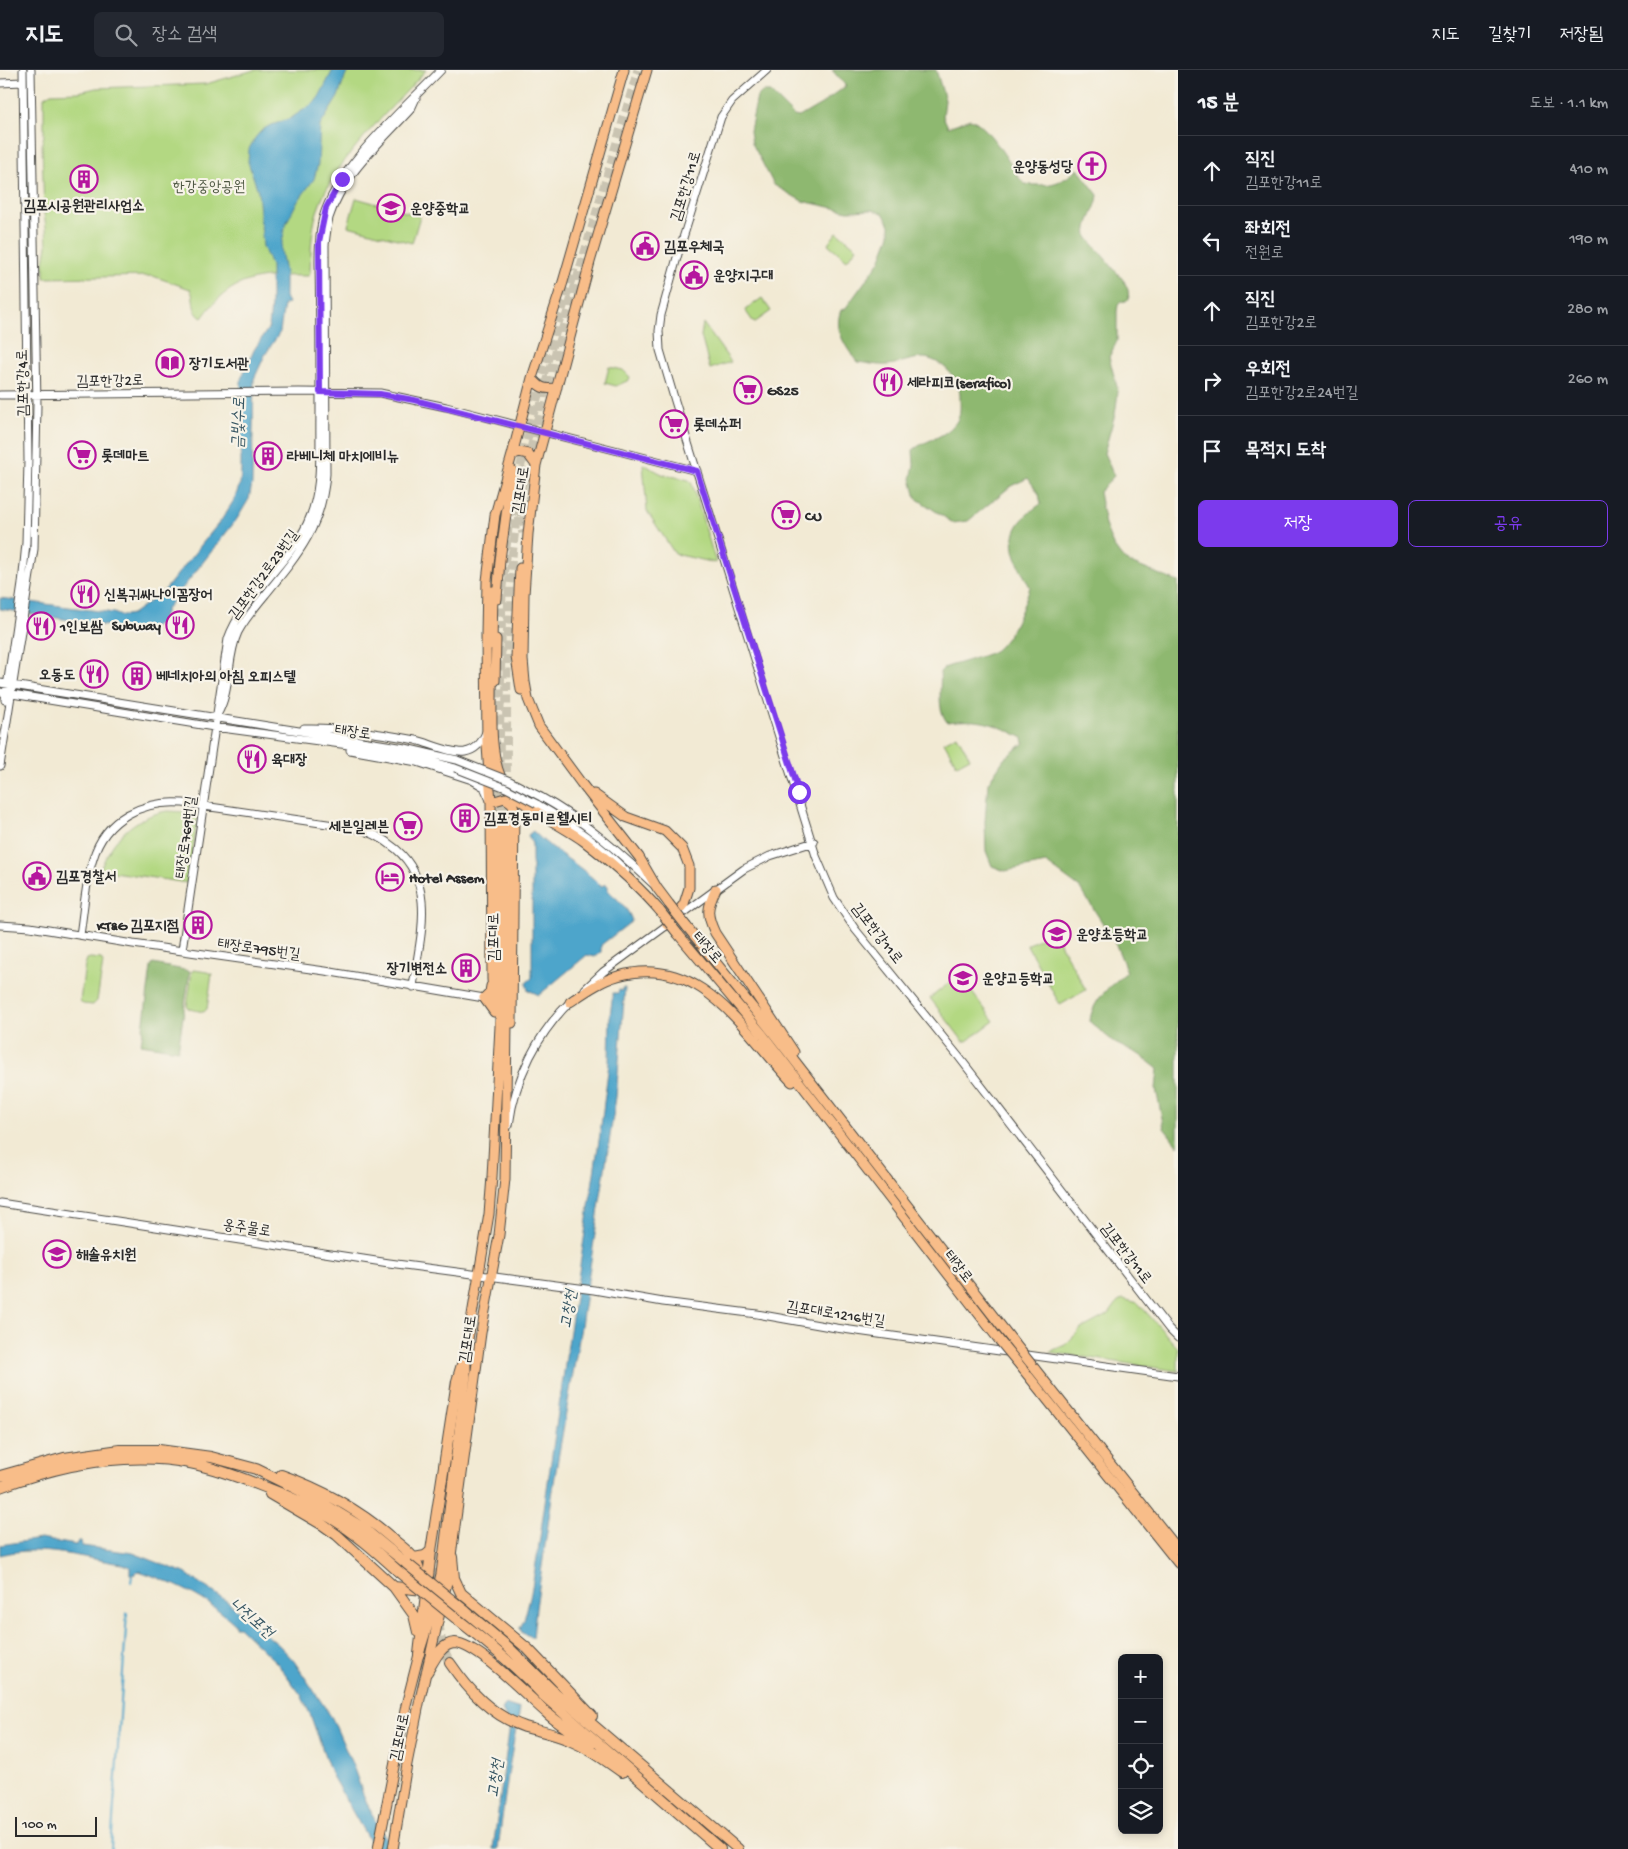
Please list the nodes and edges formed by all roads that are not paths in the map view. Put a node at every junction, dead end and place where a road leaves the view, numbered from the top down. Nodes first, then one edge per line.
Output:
1 (23, 70) edge
2 (31, 70) edge
3 (441, 70) edge
4 (624, 70) edge
5 (646, 70) edge
6 (767, 70) edge
7 (0, 82) edge
8 (23, 82) junction
9 (532, 378) junction
10 (557, 387) junction
11 (323, 392) junction
12 (36, 394) junction
13 (0, 395) edge
14 (27, 395) junction
15 (519, 425) junction
16 (545, 432) junction
17 (512, 455) junction
18 (536, 465) junction
19 (697, 471) junction
20 (499, 526) tunnel mouth
21 (523, 533) tunnel mouth
22 (25, 584) junction
23 (6, 684) edge
24 (5, 693) edge
25 (493, 711) junction
26 (216, 717) junction
27 (536, 721) junction
28 (214, 727) junction
29 (488, 729) junction
30 (289, 732) junction
31 (0, 734) edge
32 (498, 765) junction
33 (0, 766) edge
34 (581, 783) junction
35 (539, 801) junction
36 (491, 802) junction
37 (204, 805) junction
38 (813, 842) junction
39 (657, 888) junction
40 (716, 890) junction
41 (648, 896) junction
42 (0, 920) edge
43 (0, 925) edge
44 (667, 925) junction
45 (30, 927) junction
46 (80, 935) junction
47 (182, 950) junction
48 (492, 983) junction
49 (413, 987) junction
50 (484, 998) junction
51 (570, 1002) junction
52 (494, 1012) junction
53 (496, 1083) junction
54 (819, 1092) junction
55 (820, 1111) junction
56 (510, 1118) junction
57 (506, 1147) junction
58 (0, 1203) edge
59 (479, 1275) junction
60 (490, 1277) junction
61 (1178, 1336) edge
62 (466, 1351) junction
63 (1178, 1376) edge
64 (0, 1476) edge
65 (243, 1478) junction
66 (0, 1487) edge
67 (1178, 1549) edge
68 (433, 1552) junction
69 (452, 1557) junction
70 (410, 1561) junction
71 (1178, 1563) edge
72 (448, 1578) junction
73 (438, 1585) junction
74 (394, 1587) junction
75 (407, 1589) junction
76 (425, 1589) junction
77 (444, 1600) junction
78 (466, 1600) junction
79 (432, 1610) junction
80 (419, 1654) junction
81 (450, 1664) tunnel mouth
82 (426, 1672) junction
83 (640, 1764) junction
84 (634, 1775) junction
85 (668, 1804) junction
86 (378, 1849) edge
87 (393, 1849) edge
88 (720, 1849) edge
89 (738, 1849) edge

1 - 8 street, 김포한강4로
2 - 12 street, 김포한강4로
3 - 11 street, 김포한강2로23번길
4 - 9 main road, 김포대로
5 - 10 main road, 김포대로
6 - 19 street, 김포한강11로
7 - 8 street
8 - 14 street, 김포한강4로
9 - 10 main road
9 - 15 main road, 김포대로
10 - 16 main road, 김포대로
11 - 12 street, 김포한강2로
11 - 15 street, 김포한강2로
11 - 26 street, 김포한강2로23번길
12 - 14 street, 김포한강2로
12 - 22 street, 김포한강4로
13 - 14 street, 김포한강2로
14 - 22 street, 김포한강4로
15 - 16 street, 김포한강2로
15 - 17 main road, 김포대로
16 - 18 main road, 김포대로
16 - 19 street, 김포한강2로
17 - 18 main road
17 - 25 main road
17 - 29 main road, 김포대로
18 - 27 main road, 김포대로
19 - 38 street, 김포한강11로
20 - 25 main road
21 - 27 main road
22 - 23 street, 김포한강4로
23 - 24 street, 김포한강4로
23 - 26 street, 태장로
24 - 28 street, 태장로
24 - 31 street
24 - 33 street
25 - 32 main road
26 - 28 street, 김포한강2로23번길
26 - 30 street, 태장로
27 - 34 main road, 김포대로
28 - 30 street, 태장로
28 - 37 street, 태장로769번길
29 - 30 street
29 - 32 main road
29 - 36 main road, 김포대로
30 - 35 street, 태장로, bridge
30 - 36 street
32 - 41 main road
34 - 39 main road, 김포대로
34 - 44 main road
35 - 39 street, 태장로
35 - 41 street, 태장로
36 - 48 main road, 김포대로
36 - 56 main road, 김포대로
37 - 46 street
37 - 47 street, 태장로769번길
37 - 49 street
38 - 40 street
38 - 61 street, 김포한강11로
39 - 54 main road, 태장로, bridge
40 - 44 street
40 - 54 main road
41 - 55 main road, 태장로, bridge
42 - 45 street, 태장로795번길
43 - 45 street, 태장로795번길
44 - 51 street
45 - 46 street, 태장로795번길
46 - 47 street, 태장로795번길
47 - 49 street, 태장로795번길
48 - 50 main road
48 - 52 main road, 김포대로
49 - 50 street, 태장로795번길
50 - 52 main road
51 - 55 main road
51 - 56 street
52 - 53 main road, 김포대로
53 - 57 main road, 김포대로
53 - 59 main road, 김포대로
54 - 67 main road, 태장로, bridge
55 - 71 main road, 태장로, bridge
56 - 57 street
57 - 60 main road, 김포대로
58 - 59 street, 옹주물로
59 - 60 street, 옹주물로
59 - 62 main road, 김포대로
60 - 63 street, 김포대로1216번길
60 - 69 main road, 김포대로
62 - 68 highway
62 - 73 main road, 김포대로
64 - 70 highway
65 - 66 highway
65 - 74 highway
65 - 84 highway, bridge
68 - 70 highway
68 - 76 highway
69 - 72 main road, 김포대로
69 - 78 highway
70 - 75 highway
70 - 83 highway, bridge
72 - 73 highway
72 - 77 main road, 김포대로
73 - 76 highway
73 - 79 main road, 김포대로
74 - 75 highway
74 - 80 highway
75 - 76 highway
76 - 80 highway
77 - 78 highway
77 - 79 highway
77 - 82 main road, 김포대로
78 - 83 highway
79 - 80 main road, 김포대로
80 - 86 main road, 김포대로
81 - 85 highway
82 - 84 highway
82 - 87 main road, 김포대로
83 - 89 highway
84 - 85 highway
85 - 88 highway

